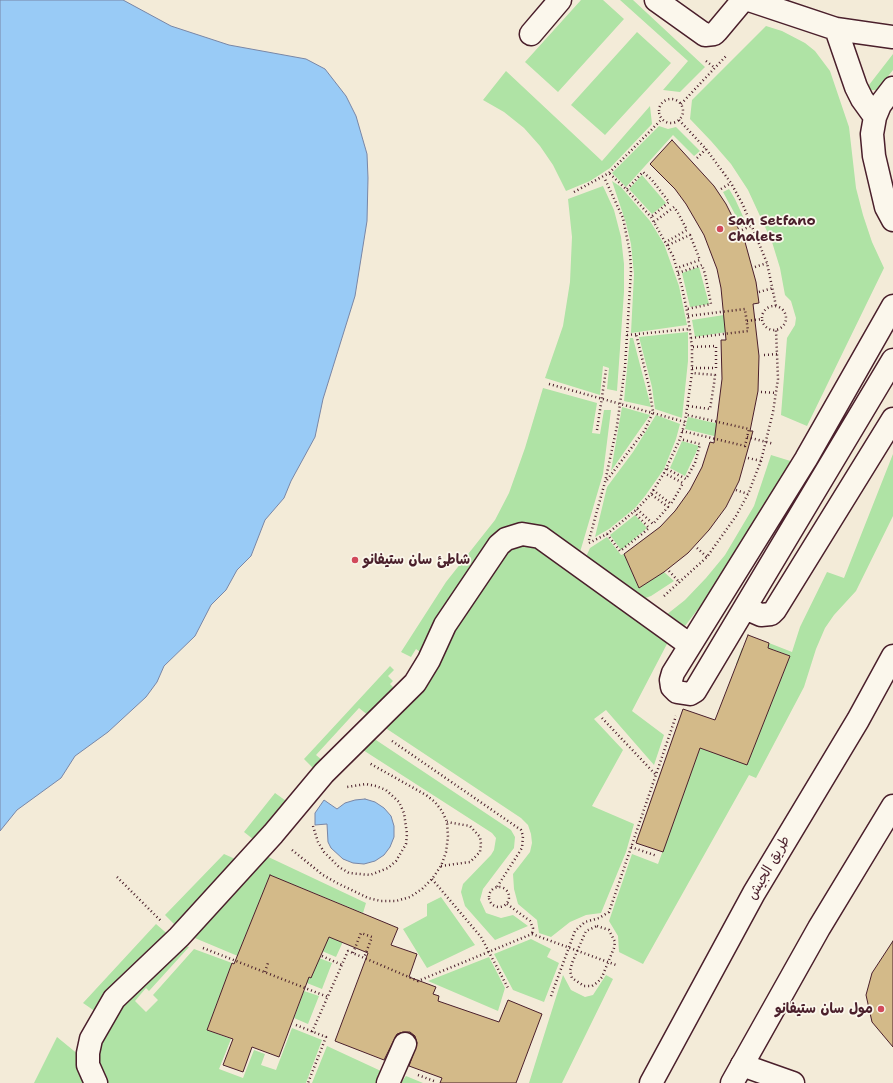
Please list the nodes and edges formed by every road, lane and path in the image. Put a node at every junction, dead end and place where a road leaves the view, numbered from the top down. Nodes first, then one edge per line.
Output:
1 (560, 0) edge
2 (656, 0) edge
3 (743, 0) edge
4 (749, 0) edge
5 (836, 29) junction
6 (531, 34) dead end
7 (893, 37) edge
8 (893, 88) edge
9 (875, 117) junction
10 (662, 119) junction
11 (679, 120) junction
12 (706, 149) junction
13 (697, 158) dead end
14 (609, 173) junction
15 (604, 177) junction
16 (731, 183) junction
17 (626, 189) junction
18 (721, 189) dead end
19 (574, 192) dead end
20 (651, 217) junction
21 (893, 220) edge
22 (654, 222) junction
23 (753, 225) junction
24 (742, 230) dead end
25 (667, 244) junction
26 (767, 263) junction
27 (755, 267) dead end
28 (677, 268) junction
29 (678, 273) junction
30 (772, 288) junction
31 (759, 292) dead end
32 (776, 306) junction
33 (893, 306) edge
34 (687, 309) junction
35 (688, 316) junction
36 (762, 319) junction
37 (747, 321) junction
38 (690, 329) junction
39 (776, 330) junction
40 (636, 334) junction
41 (627, 335) junction
42 (691, 338) junction
43 (692, 347) junction
44 (778, 354) junction
45 (764, 355) dead end
46 (892, 363) edge
47 (692, 368) junction
48 (606, 370) dead end
49 (692, 373) junction
50 (549, 384) dead end
51 (761, 392) dead end
52 (776, 393) junction
53 (602, 398) junction
54 (620, 403) junction
55 (688, 406) junction
56 (653, 412) junction
57 (686, 415) junction
58 (893, 419) edge
59 (685, 422) junction
60 (597, 430) dead end
61 (682, 431) junction
62 (747, 437) junction
63 (680, 440) junction
64 (766, 442) junction
65 (774, 444) dead end
66 (748, 458) dead end
67 (760, 461) junction
68 (667, 469) junction
69 (664, 473) junction
70 (605, 482) junction
71 (653, 490) junction
72 (736, 490) dead end
73 (651, 494) junction
74 (748, 494) junction
75 (637, 509) junction
76 (634, 512) junction
77 (607, 534) junction
78 (588, 543) junction
79 (697, 548) dead end
80 (707, 557) junction
81 (580, 568) junction
82 (669, 571) dead end
83 (680, 583) junction
84 (745, 608) junction
85 (643, 613) junction
86 (690, 645) junction
87 (893, 656) edge
88 (683, 695) junction
89 (602, 718) dead end
90 (370, 726) junction
91 (362, 764) dead end
92 (656, 774) junction
93 (308, 793) junction
94 (893, 806) edge
95 (447, 822) junction
96 (887, 830) edge
97 (273, 834) junction
98 (631, 847) junction
99 (658, 856) dead end
100 (440, 866) junction
101 (117, 877) dead end
102 (432, 879) junction
103 (497, 887) junction
104 (507, 904) junction
105 (532, 934) junction
106 (179, 937) junction
107 (569, 948) junction
108 (490, 950) junction
109 (576, 950) junction
110 (353, 953) junction
111 (322, 956) dead end
112 (364, 958) junction
113 (268, 963) dead end
114 (608, 963) junction
115 (342, 965) junction
116 (616, 965) dead end
117 (265, 972) junction
118 (508, 988) dead end
119 (551, 996) dead end
120 (328, 997) junction
121 (296, 1025) dead end
122 (312, 1032) junction
123 (405, 1044) dead end
124 (737, 1074) edge
125 (96, 1083) edge
126 (308, 1083) edge
127 (388, 1083) edge
128 (651, 1083) edge
129 (793, 1083) edge

1 - 6 main road
2 - 3 main road
4 - 5 main road
5 - 7 main road
5 - 9 main road
8 - 9 main road
9 - 21 main road
10 - 11 path
10 - 11 path
10 - 14 path
11 - 12 path
12 - 13 path
12 - 16 path
14 - 15 path
14 - 17 path
15 - 19 path
15 - 41 path
16 - 18 path
16 - 23 path
17 - 20 path
17 - 20 path
20 - 22 path
22 - 25 path
22 - 25 path
23 - 24 path
23 - 26 path
25 - 28 path
25 - 28 path
26 - 27 path
26 - 30 path
28 - 29 path
29 - 34 path
29 - 34 path
30 - 31 path
30 - 32 path
32 - 36 path
32 - 39 path
33 - 86 main road
34 - 35 path
35 - 37 path
35 - 38 path
36 - 37 path
36 - 39 path
37 - 42 path
38 - 40 path
38 - 42 path
39 - 44 path
40 - 41 path
40 - 56 path
41 - 54 path
42 - 43 path
43 - 47 path
43 - 47 path
44 - 45 path
44 - 52 path
46 - 84 main road
47 - 49 path
48 - 53 path
49 - 55 path
49 - 55 path
50 - 53 path
51 - 52 path
52 - 64 path
53 - 54 path
53 - 60 path
54 - 56 path
54 - 70 path
55 - 57 path
56 - 59 path
56 - 70 path
57 - 59 path
57 - 62 path
58 - 84 main road
59 - 61 path
61 - 62 path
61 - 63 path
62 - 64 path
63 - 68 path
63 - 68 path
64 - 65 path
64 - 67 path
66 - 67 path
67 - 74 path
68 - 69 path
69 - 71 path
69 - 71 path
70 - 78 path
71 - 73 path
72 - 74 path
73 - 75 path
73 - 75 path
74 - 80 path
75 - 76 path
76 - 77 path
76 - 77 path
77 - 78 path
78 - 81 path
79 - 80 path
80 - 83 path
81 - 85 main road
81 - 90 main road
82 - 83 path
83 - 85 path
84 - 88 main road
85 - 86 main road
86 - 88 main road
87 - 128 main road, طريق الجيش
88 - 92 path
89 - 92 path
90 - 93 main road
90 - 103 path
91 - 95 path
92 - 98 path
93 - 93 path
93 - 97 main road
94 - 96 main road
95 - 100 path
95 - 100 path
96 - 124 main road
97 - 102 path
97 - 106 main road
98 - 99 path
98 - 107 path
100 - 102 path
101 - 106 path
102 - 108 path
103 - 104 path
103 - 104 path
104 - 105 path
105 - 107 path
105 - 108 path
106 - 117 path
106 - 125 main road
107 - 109 path
107 - 119 path
108 - 112 path
108 - 118 path
109 - 114 path
109 - 114 path
109 - 114 path
110 - 112 path
110 - 112 path
110 - 115 path
111 - 115 path
113 - 117 path
114 - 116 path
115 - 120 path
117 - 120 path
120 - 122 path
121 - 122 path
122 - 126 path
123 - 127 main road
124 - 129 main road

